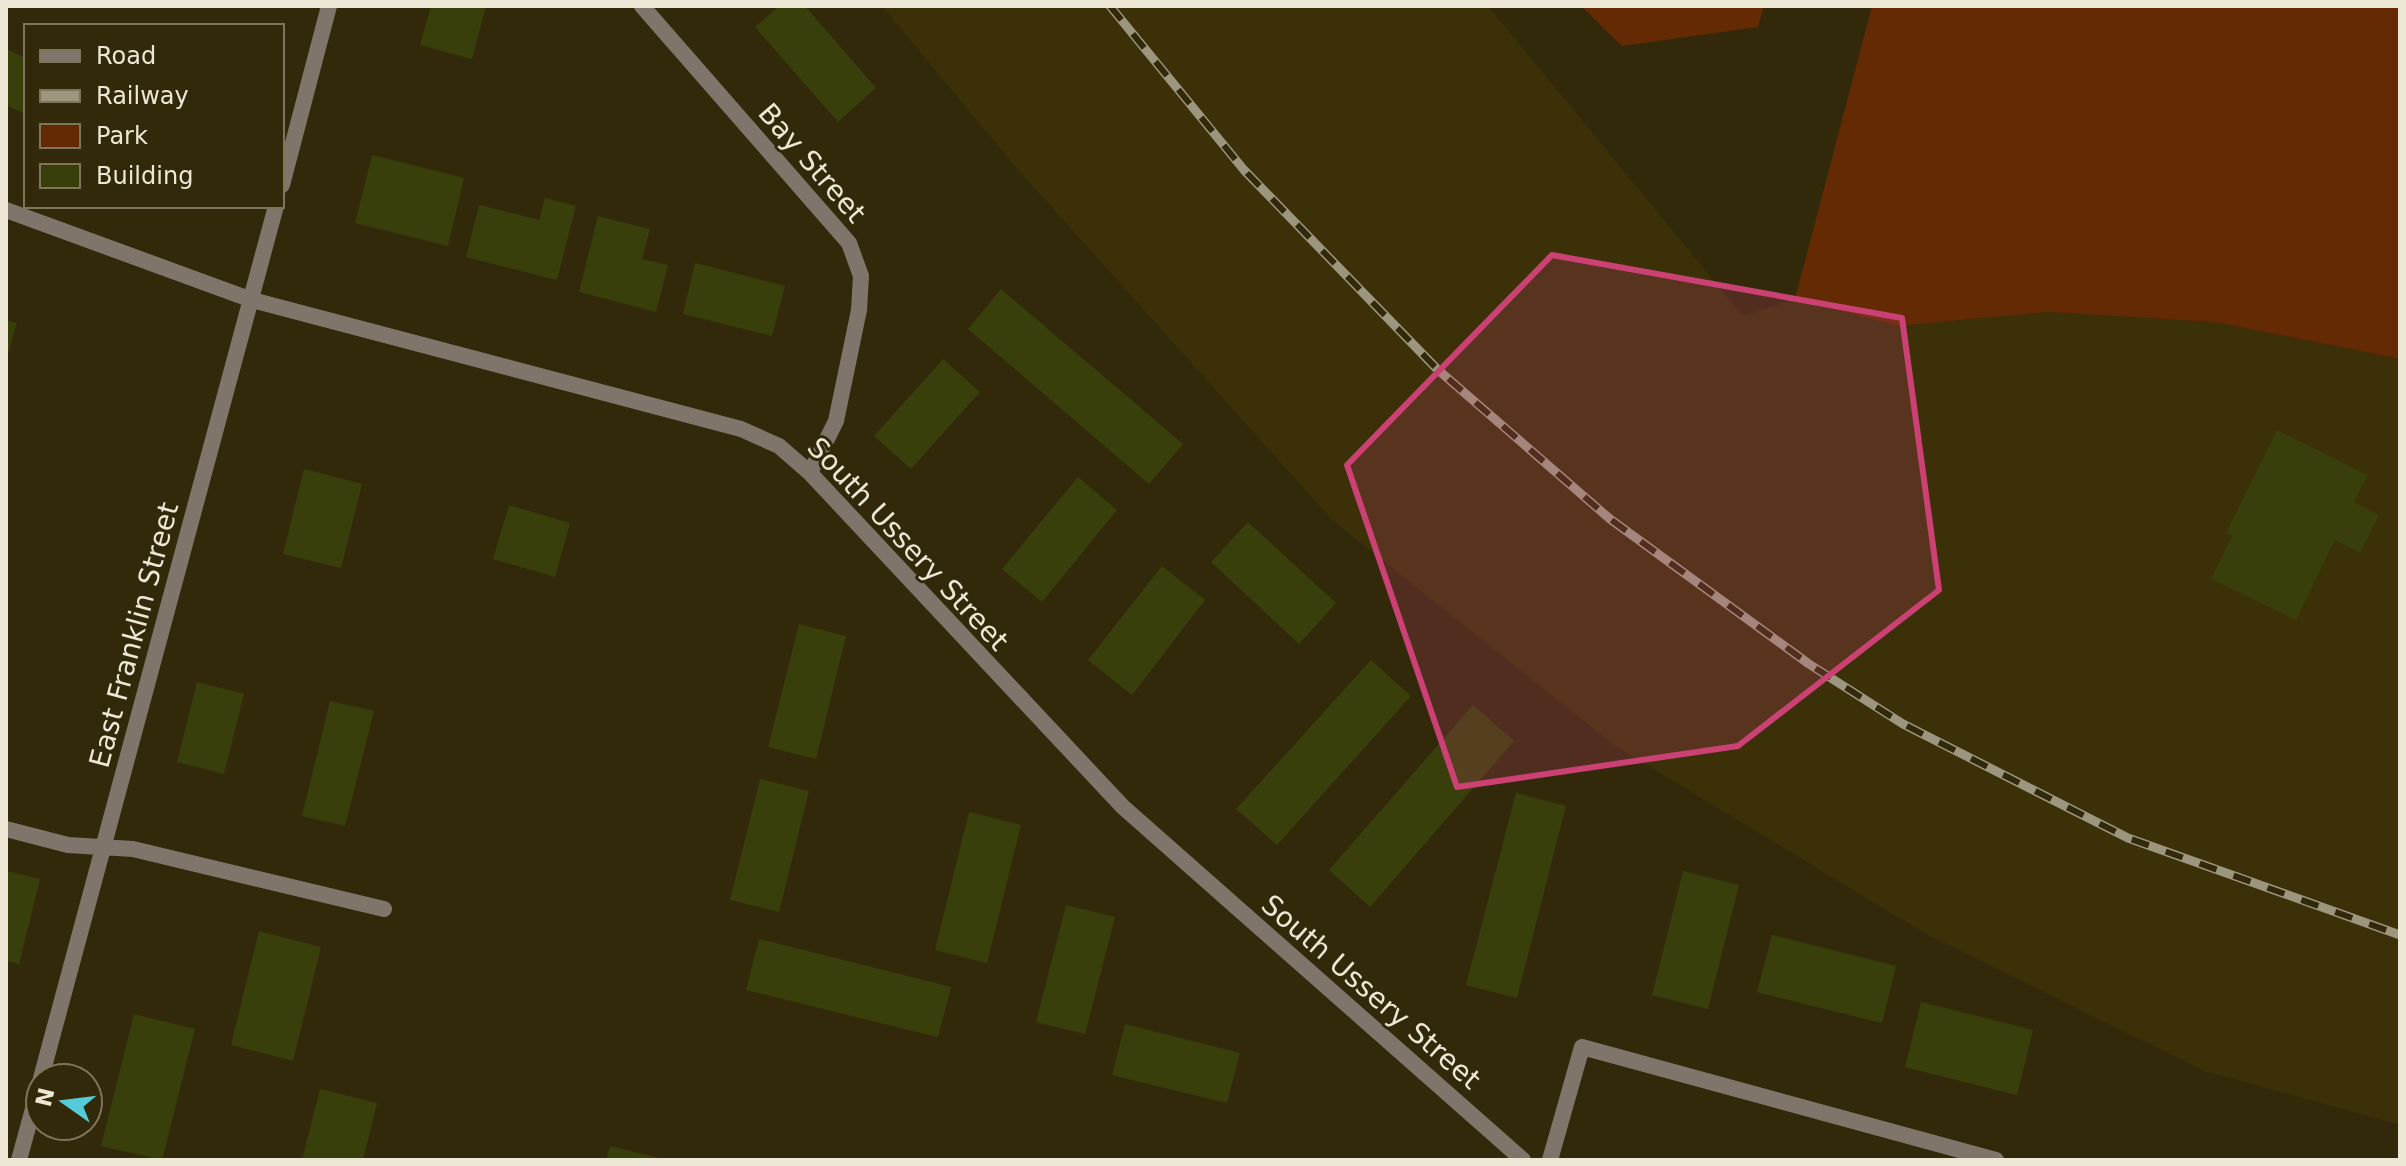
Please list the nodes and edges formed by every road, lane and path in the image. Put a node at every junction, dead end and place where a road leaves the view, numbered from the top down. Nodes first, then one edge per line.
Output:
1 (329, 6) edge
2 (642, 6) edge
3 (284, 177) edge
4 (275, 208) edge
5 (6, 210) edge
6 (252, 300) junction
7 (810, 473) junction
8 (6, 829) edge
9 (103, 847) junction
10 (384, 909) dead end
11 (46, 1062) edge
12 (1523, 1160) edge
13 (1550, 1160) edge
14 (1996, 1160) edge

1 - 3 street
2 - 7 street, Bay Street
4 - 6 street, East Franklin Street
5 - 6 street, South Ussery Street
6 - 7 street, South Ussery Street
6 - 9 street, East Franklin Street
7 - 12 street, South Ussery Street
8 - 9 street
9 - 10 street
9 - 11 street, East Franklin Street
13 - 14 street

